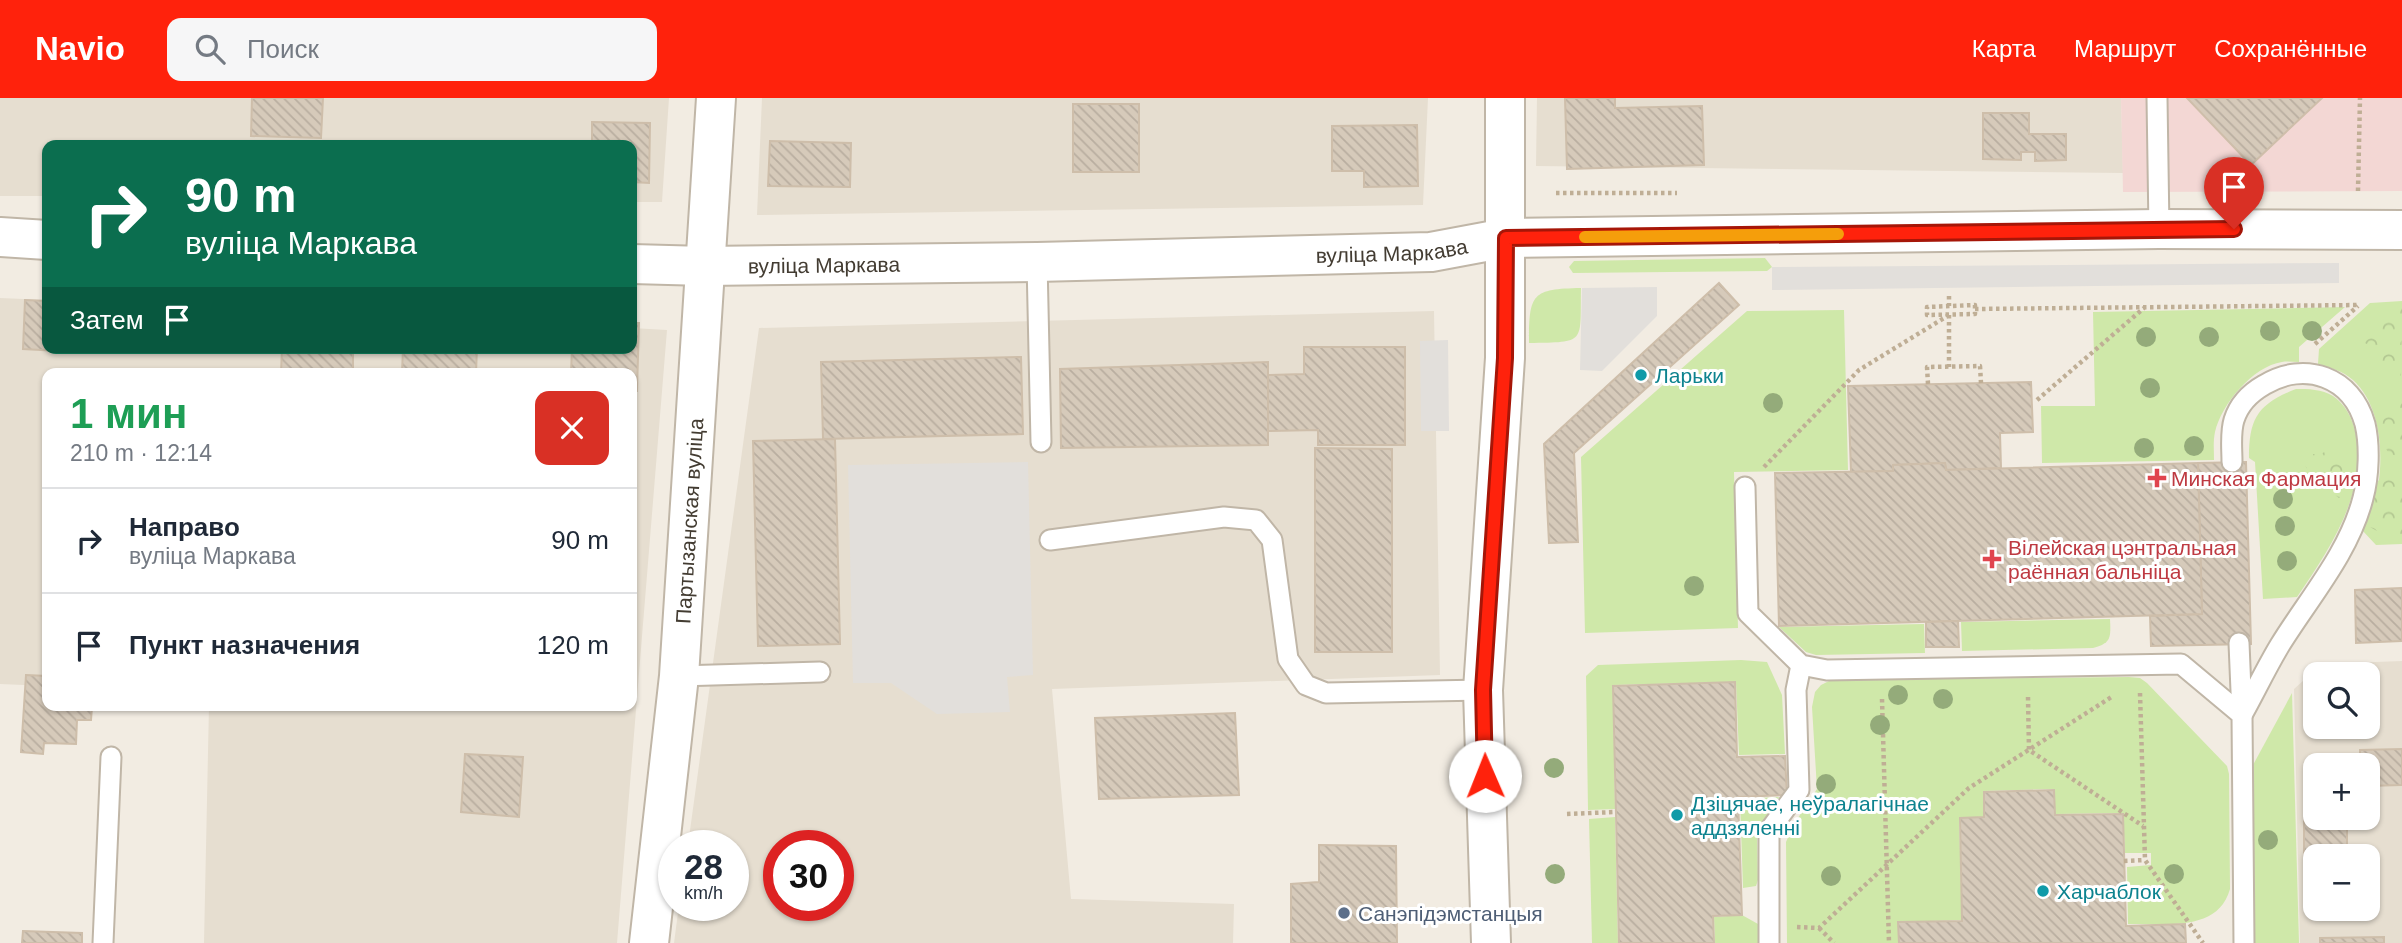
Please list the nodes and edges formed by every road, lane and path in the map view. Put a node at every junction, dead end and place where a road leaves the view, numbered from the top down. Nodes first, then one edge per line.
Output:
1 (716, 98) edge
2 (1505, 98) edge
3 (2157, 98) edge
4 (2360, 98) edge
5 (2358, 191) dead end
6 (2159, 229) junction
7 (2402, 230) edge
8 (0, 237) edge
9 (1506, 238) junction
10 (42, 240) edge
11 (1037, 262) junction
12 (637, 264) edge
13 (705, 266) junction
14 (1949, 296) dead end
15 (1949, 306) junction
16 (2144, 307) junction
17 (1975, 309) junction
18 (1949, 315) junction
19 (2311, 349) dead end
20 (1949, 367) junction
21 (1981, 383) dead end
22 (1928, 384) dead end
23 (2037, 400) dead end
24 (1041, 442) dead end
25 (2232, 462) dead end
26 (1745, 487) joint
27 (1050, 540) dead end
28 (2239, 643) dead end
29 (1801, 665) junction
30 (2028, 666) junction
31 (1881, 669) junction
32 (820, 672) dead end
33 (680, 676) junction
34 (1483, 690) junction
35 (2140, 692) dead end
36 (2118, 693) dead end
37 (2242, 715) junction
38 (2029, 750) junction
39 (111, 757) dead end
40 (1615, 812) dead end
41 (1567, 814) dead end
42 (2144, 826) junction
43 (2145, 860) junction
44 (2124, 861) dead end
45 (1886, 865) junction
46 (1788, 927) dead end
47 (1819, 928) junction
48 (103, 943) edge
49 (649, 943) edge
50 (1491, 943) edge
51 (1769, 943) edge
52 (1834, 943) edge
53 (1889, 943) edge
54 (2203, 943) edge
55 (2244, 943) edge

1 - 13 street, Партызанская вуліца
2 - 9 street
3 - 6 lane
4 - 5 path
6 - 7 street, вуліца Маркава
6 - 9 street, вуліца Маркава
8 - 10 street
9 - 11 street, вуліца Маркава
9 - 34 street
11 - 13 street, вуліца Маркава
11 - 24 lane
12 - 13 street, вуліца Маркава
13 - 33 street, Партызанская вуліца
14 - 15 path
15 - 17 path
15 - 18 path
16 - 17 path
16 - 19 path
16 - 23 path
17 - 18 path
18 - 20 path
18 - 26 path
20 - 21 path
20 - 22 path
25 - 37 lane
26 - 29 lane
27 - 34 lane
28 - 37 lane
29 - 31 lane
29 - 51 lane
30 - 31 lane
30 - 37 lane
30 - 38 path
31 - 45 path
32 - 33 lane
33 - 49 street, Партызанская вуліца
34 - 50 street
35 - 42 path
36 - 38 path
37 - 55 lane
38 - 42 path
38 - 45 path
39 - 48 lane
40 - 41 path
42 - 43 path
43 - 44 path
43 - 54 path
45 - 47 path
45 - 53 path
46 - 47 path
47 - 52 path

